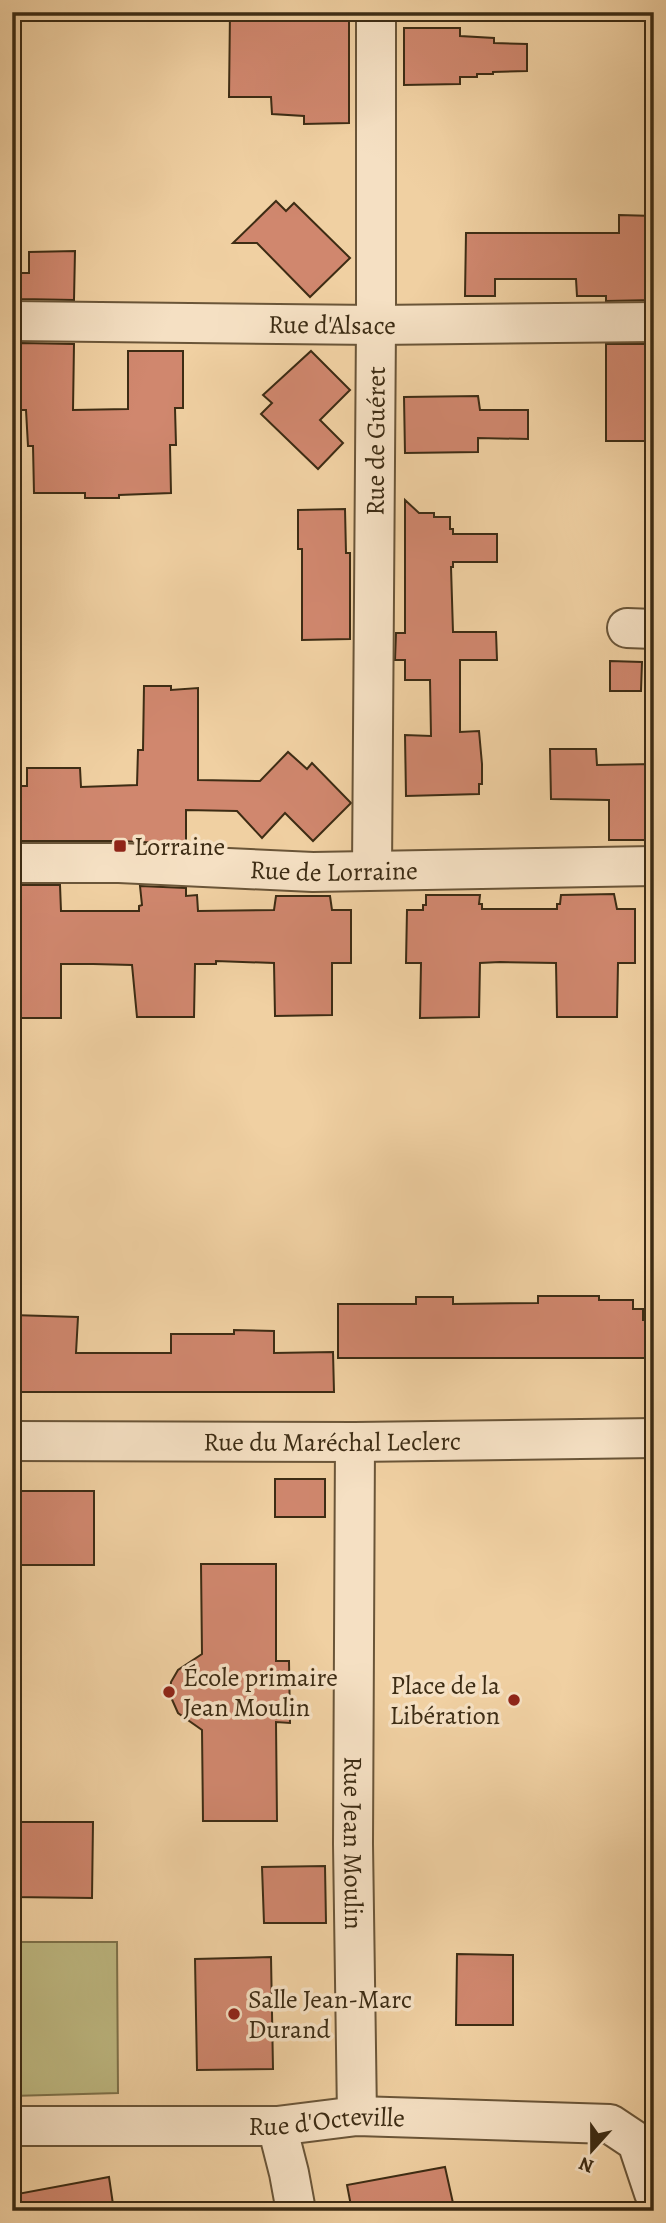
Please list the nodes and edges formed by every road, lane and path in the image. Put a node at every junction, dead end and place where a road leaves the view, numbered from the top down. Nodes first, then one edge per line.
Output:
1 (376, 12) edge
2 (12, 321) edge
3 (654, 322) edge
4 (376, 325) junction
5 (12, 863) edge
6 (654, 866) edge
7 (372, 870) junction
8 (654, 1438) edge
9 (12, 1441) edge
10 (355, 1442) junction
11 (357, 2116) junction
12 (12, 2126) edge
13 (276, 2126) junction
14 (654, 2193) edge
15 (296, 2211) edge

1 - 4 street, Rue de Guéret
2 - 4 street, Rue d'Alsace
3 - 4 street, Rue d'Alsace
4 - 7 street, Rue de Guéret
5 - 7 street, Rue de Lorraine
6 - 7 street, Rue de Lorraine
8 - 10 street, Rue du Maréchal Leclerc
9 - 10 street, Rue du Maréchal Leclerc
10 - 11 street, Rue Jean Moulin
11 - 13 street, Rue d'Octeville
11 - 14 street, Rue d'Octeville
12 - 13 street, Rue d'Octeville
13 - 15 street

